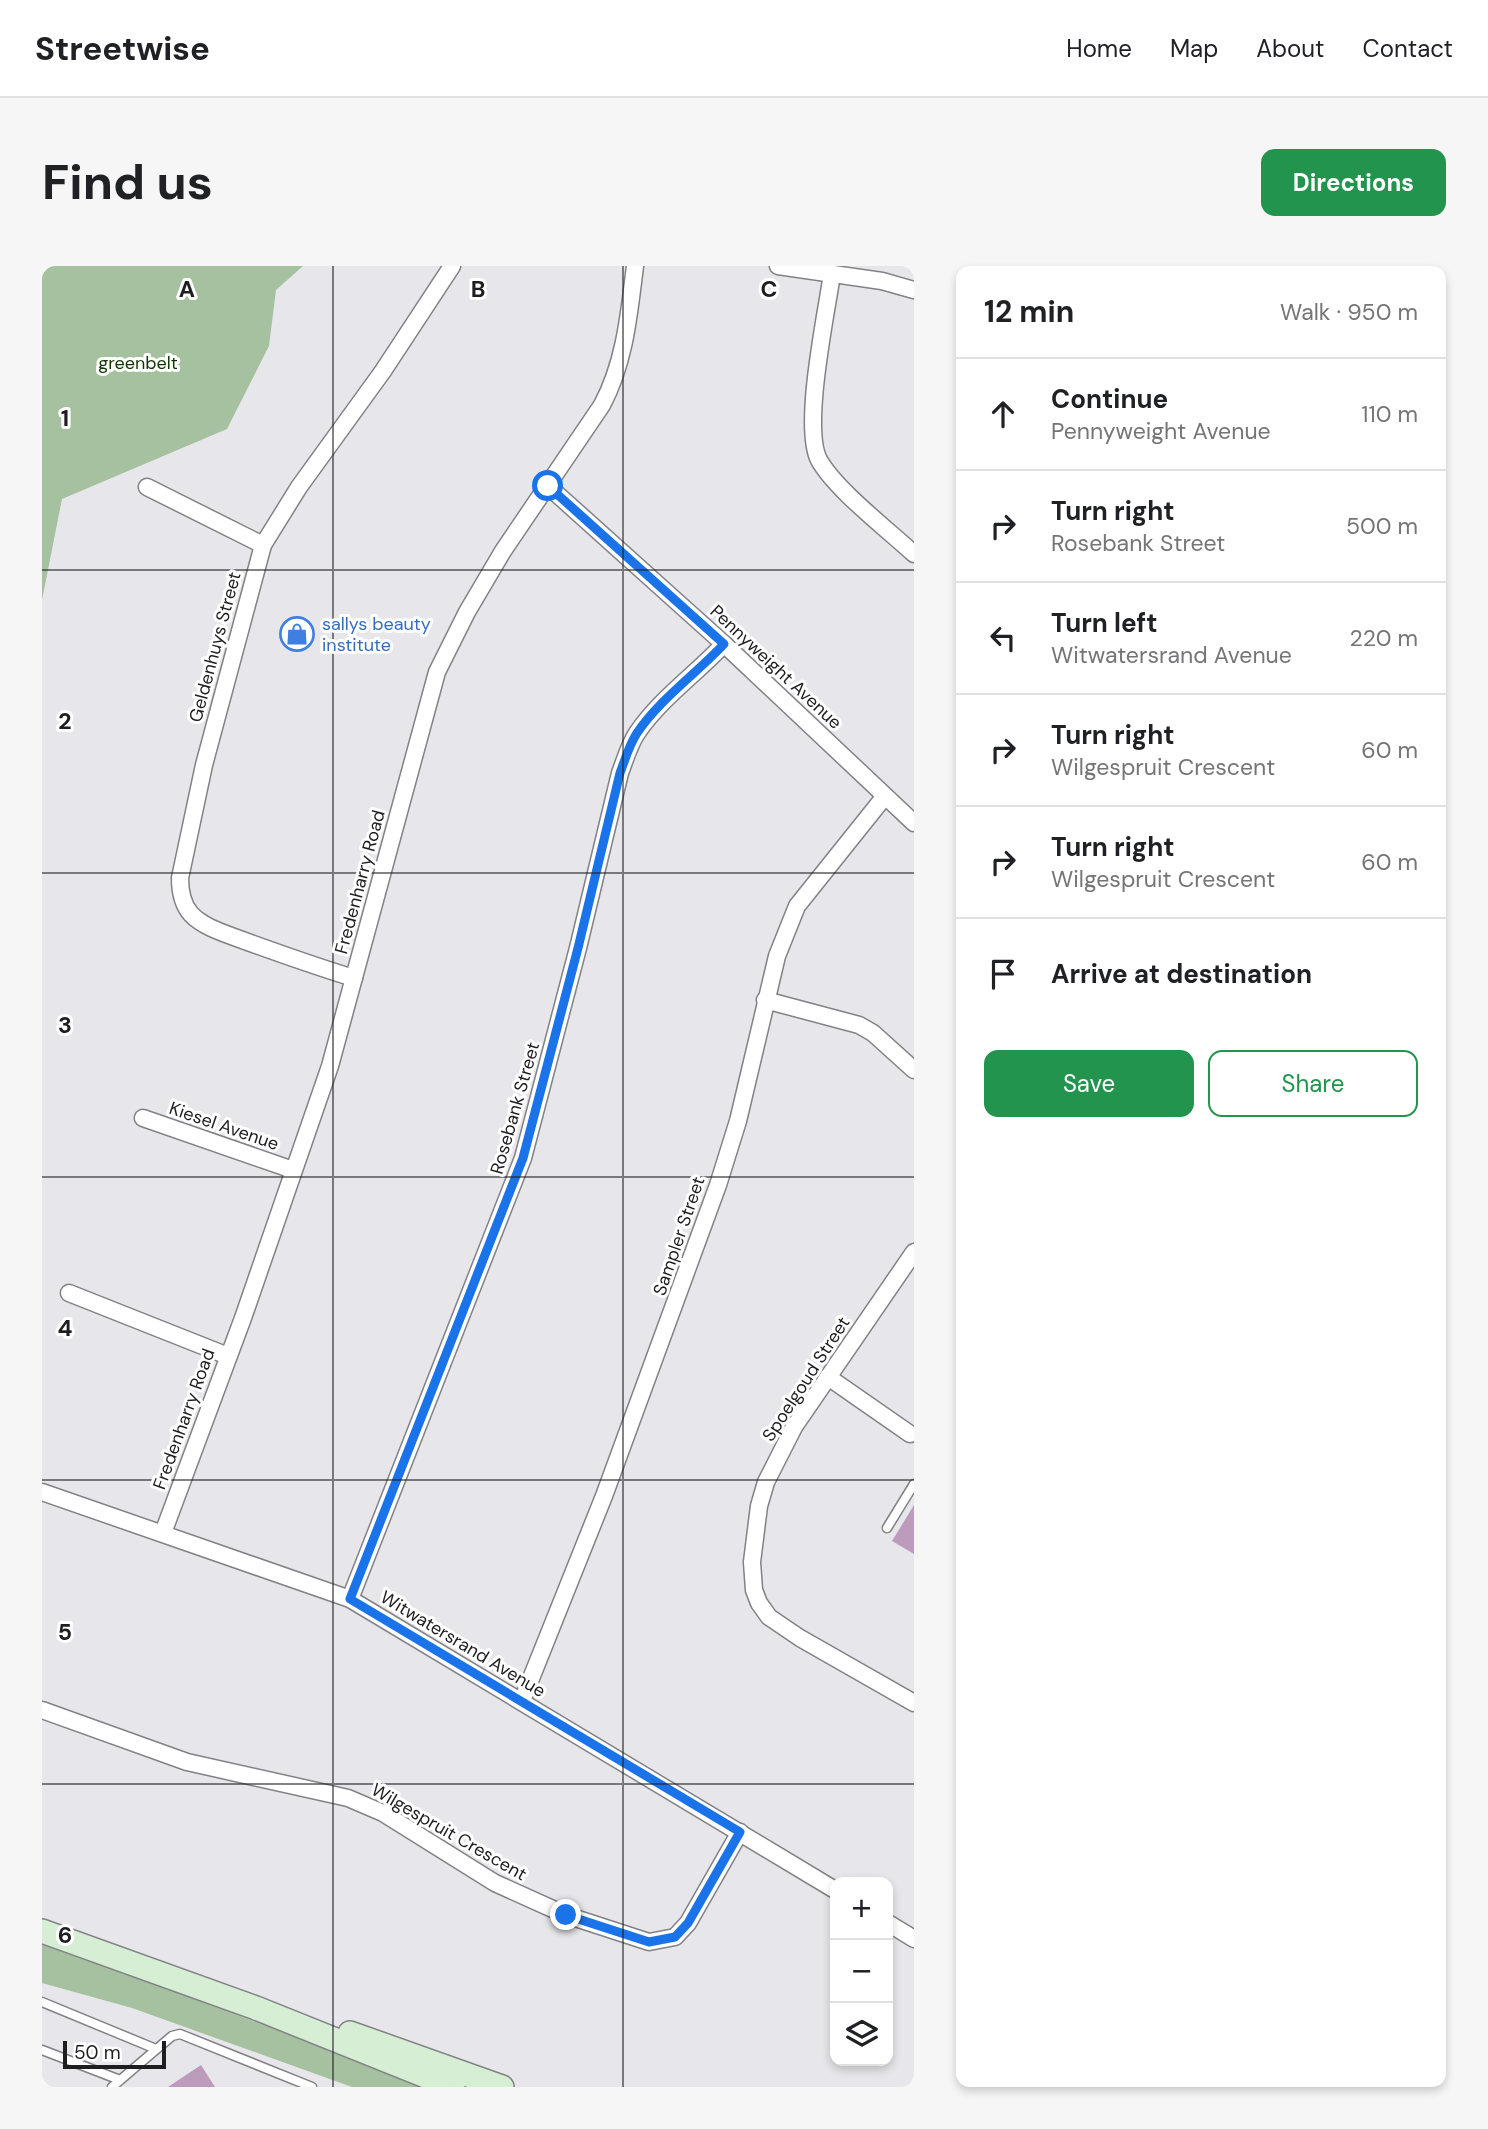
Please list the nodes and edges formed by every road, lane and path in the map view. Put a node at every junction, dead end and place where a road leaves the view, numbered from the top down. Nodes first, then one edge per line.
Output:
1 (452, 266) edge
2 (635, 266) edge
3 (778, 266) edge
4 (832, 274) junction
5 (914, 290) edge
6 (548, 486) junction
7 (147, 487) dead end
8 (263, 545) junction
9 (914, 554) edge
10 (724, 644) junction
11 (885, 796) junction
12 (914, 823) edge
13 (354, 978) junction
14 (765, 1000) junction
15 (914, 1070) edge
16 (143, 1118) dead end
17 (293, 1170) junction
18 (914, 1252) edge
19 (69, 1293) dead end
20 (228, 1356) junction
21 (828, 1377) junction
22 (910, 1434) dead end
23 (914, 1484) edge
24 (42, 1492) edge
25 (887, 1528) dead end
26 (163, 1533) junction
27 (350, 1599) junction
28 (522, 1701) junction
29 (914, 1703) edge
30 (42, 1710) edge
31 (740, 1832) junction
32 (830, 1887) edge
33 (893, 1926) edge
34 (42, 1931) edge
35 (914, 1939) edge
36 (42, 2002) edge
37 (256, 2008) junction
38 (156, 2049) junction
39 (42, 2050) edge
40 (120, 2080) junction
41 (112, 2087) edge
42 (312, 2087) edge
43 (453, 2087) edge
44 (502, 2087) edge

1 - 8 street, Geldenhuys Street
2 - 6 street, Fredenharry Road
3 - 4 street
4 - 5 street
4 - 9 street
6 - 10 street, Pennyweight Avenue
6 - 13 street, Fredenharry Road
7 - 8 street
8 - 13 street, Geldenhuys Street
10 - 11 street, Pennyweight Avenue
10 - 27 street, Rosebank Street
11 - 12 street, Pennyweight Avenue
11 - 14 street, Sampler Street
13 - 17 street, Fredenharry Road
14 - 15 street
14 - 28 street, Sampler Street
16 - 17 street, Kiesel Avenue
17 - 20 street, Fredenharry Road
18 - 21 street, Spoelgoud Street
19 - 20 street
20 - 26 street, Fredenharry Road
21 - 22 street
21 - 29 street, Spoelgoud Street
23 - 25 lane
24 - 26 street, Witwatersrand Avenue
26 - 27 street, Witwatersrand Avenue
27 - 28 street, Witwatersrand Avenue
28 - 31 street, Witwatersrand Avenue
30 - 31 street, Wilgespruit Crescent
31 - 32 street, Witwatersrand Avenue
33 - 35 street
34 - 37 main road
36 - 38 lane
37 - 43 main road
37 - 44 main road
38 - 40 lane
38 - 42 lane
39 - 40 lane
40 - 41 lane

